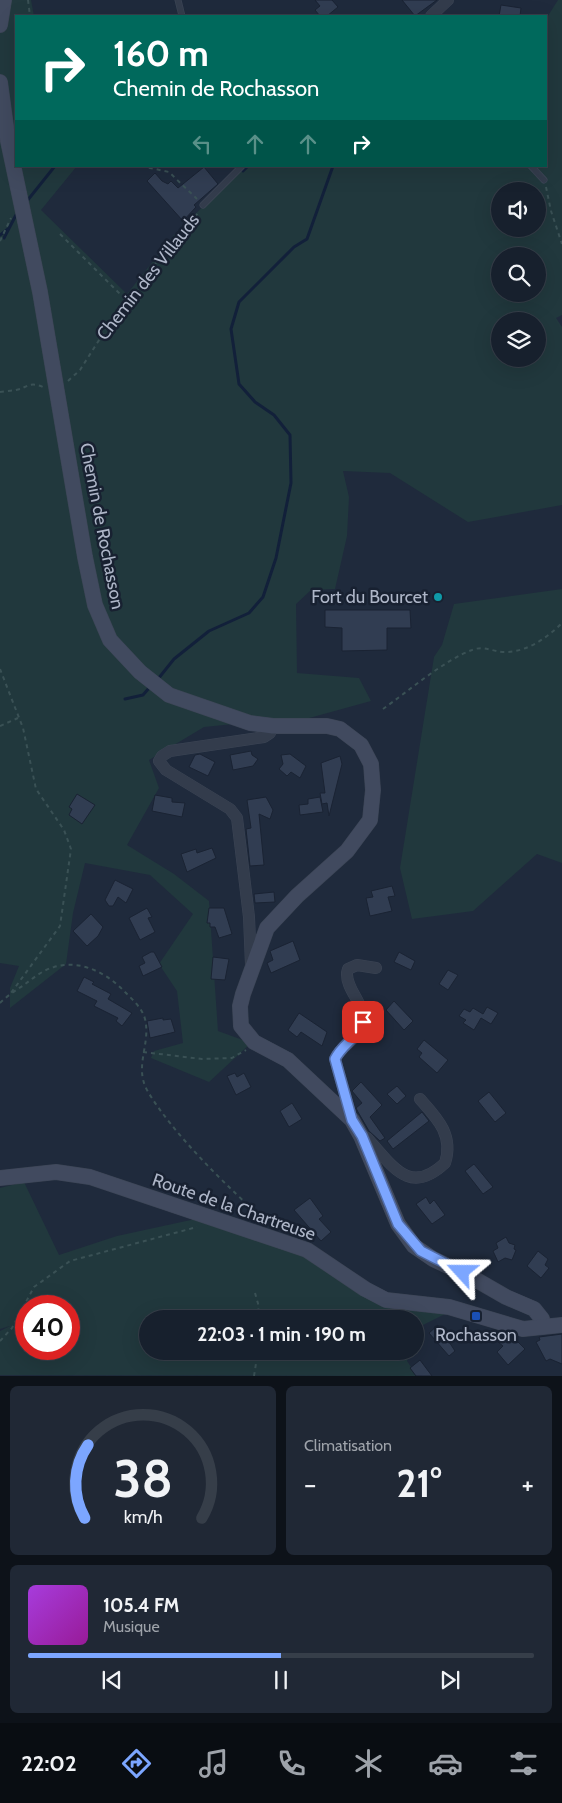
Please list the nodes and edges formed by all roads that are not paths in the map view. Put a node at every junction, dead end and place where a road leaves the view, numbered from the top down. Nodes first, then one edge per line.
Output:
1 (4, 0) edge
2 (178, 0) edge
3 (448, 0) edge
4 (182, 15) edge
5 (432, 15) edge
6 (0, 25) edge
7 (0, 82) edge
8 (241, 167) edge
9 (532, 167) edge
10 (544, 180) road end
11 (204, 205) road end
12 (273, 726) junction
13 (376, 968) dead end
14 (251, 970) junction
15 (420, 1099) dead end
16 (352, 1120) junction
17 (362, 1136) junction
18 (0, 1178) edge
19 (562, 1325) edge
20 (543, 1326) junction

1 - 6 street
2 - 4 lane
3 - 5 street
7 - 12 street, Chemin de Rochasson
8 - 11 lane, Chemin des Villauds
9 - 10 lane
12 - 14 street, Chemin de Rochasson
12 - 14 street
13 - 16 street, Chemin de Rochasson
14 - 16 street, Chemin de Rochasson
15 - 17 street, Chemin de Rochasson
16 - 17 street, Chemin de Rochasson
17 - 20 street, Chemin de Rochasson
18 - 20 street, Route de la Chartreuse
19 - 20 street, Route de la Chartreuse

